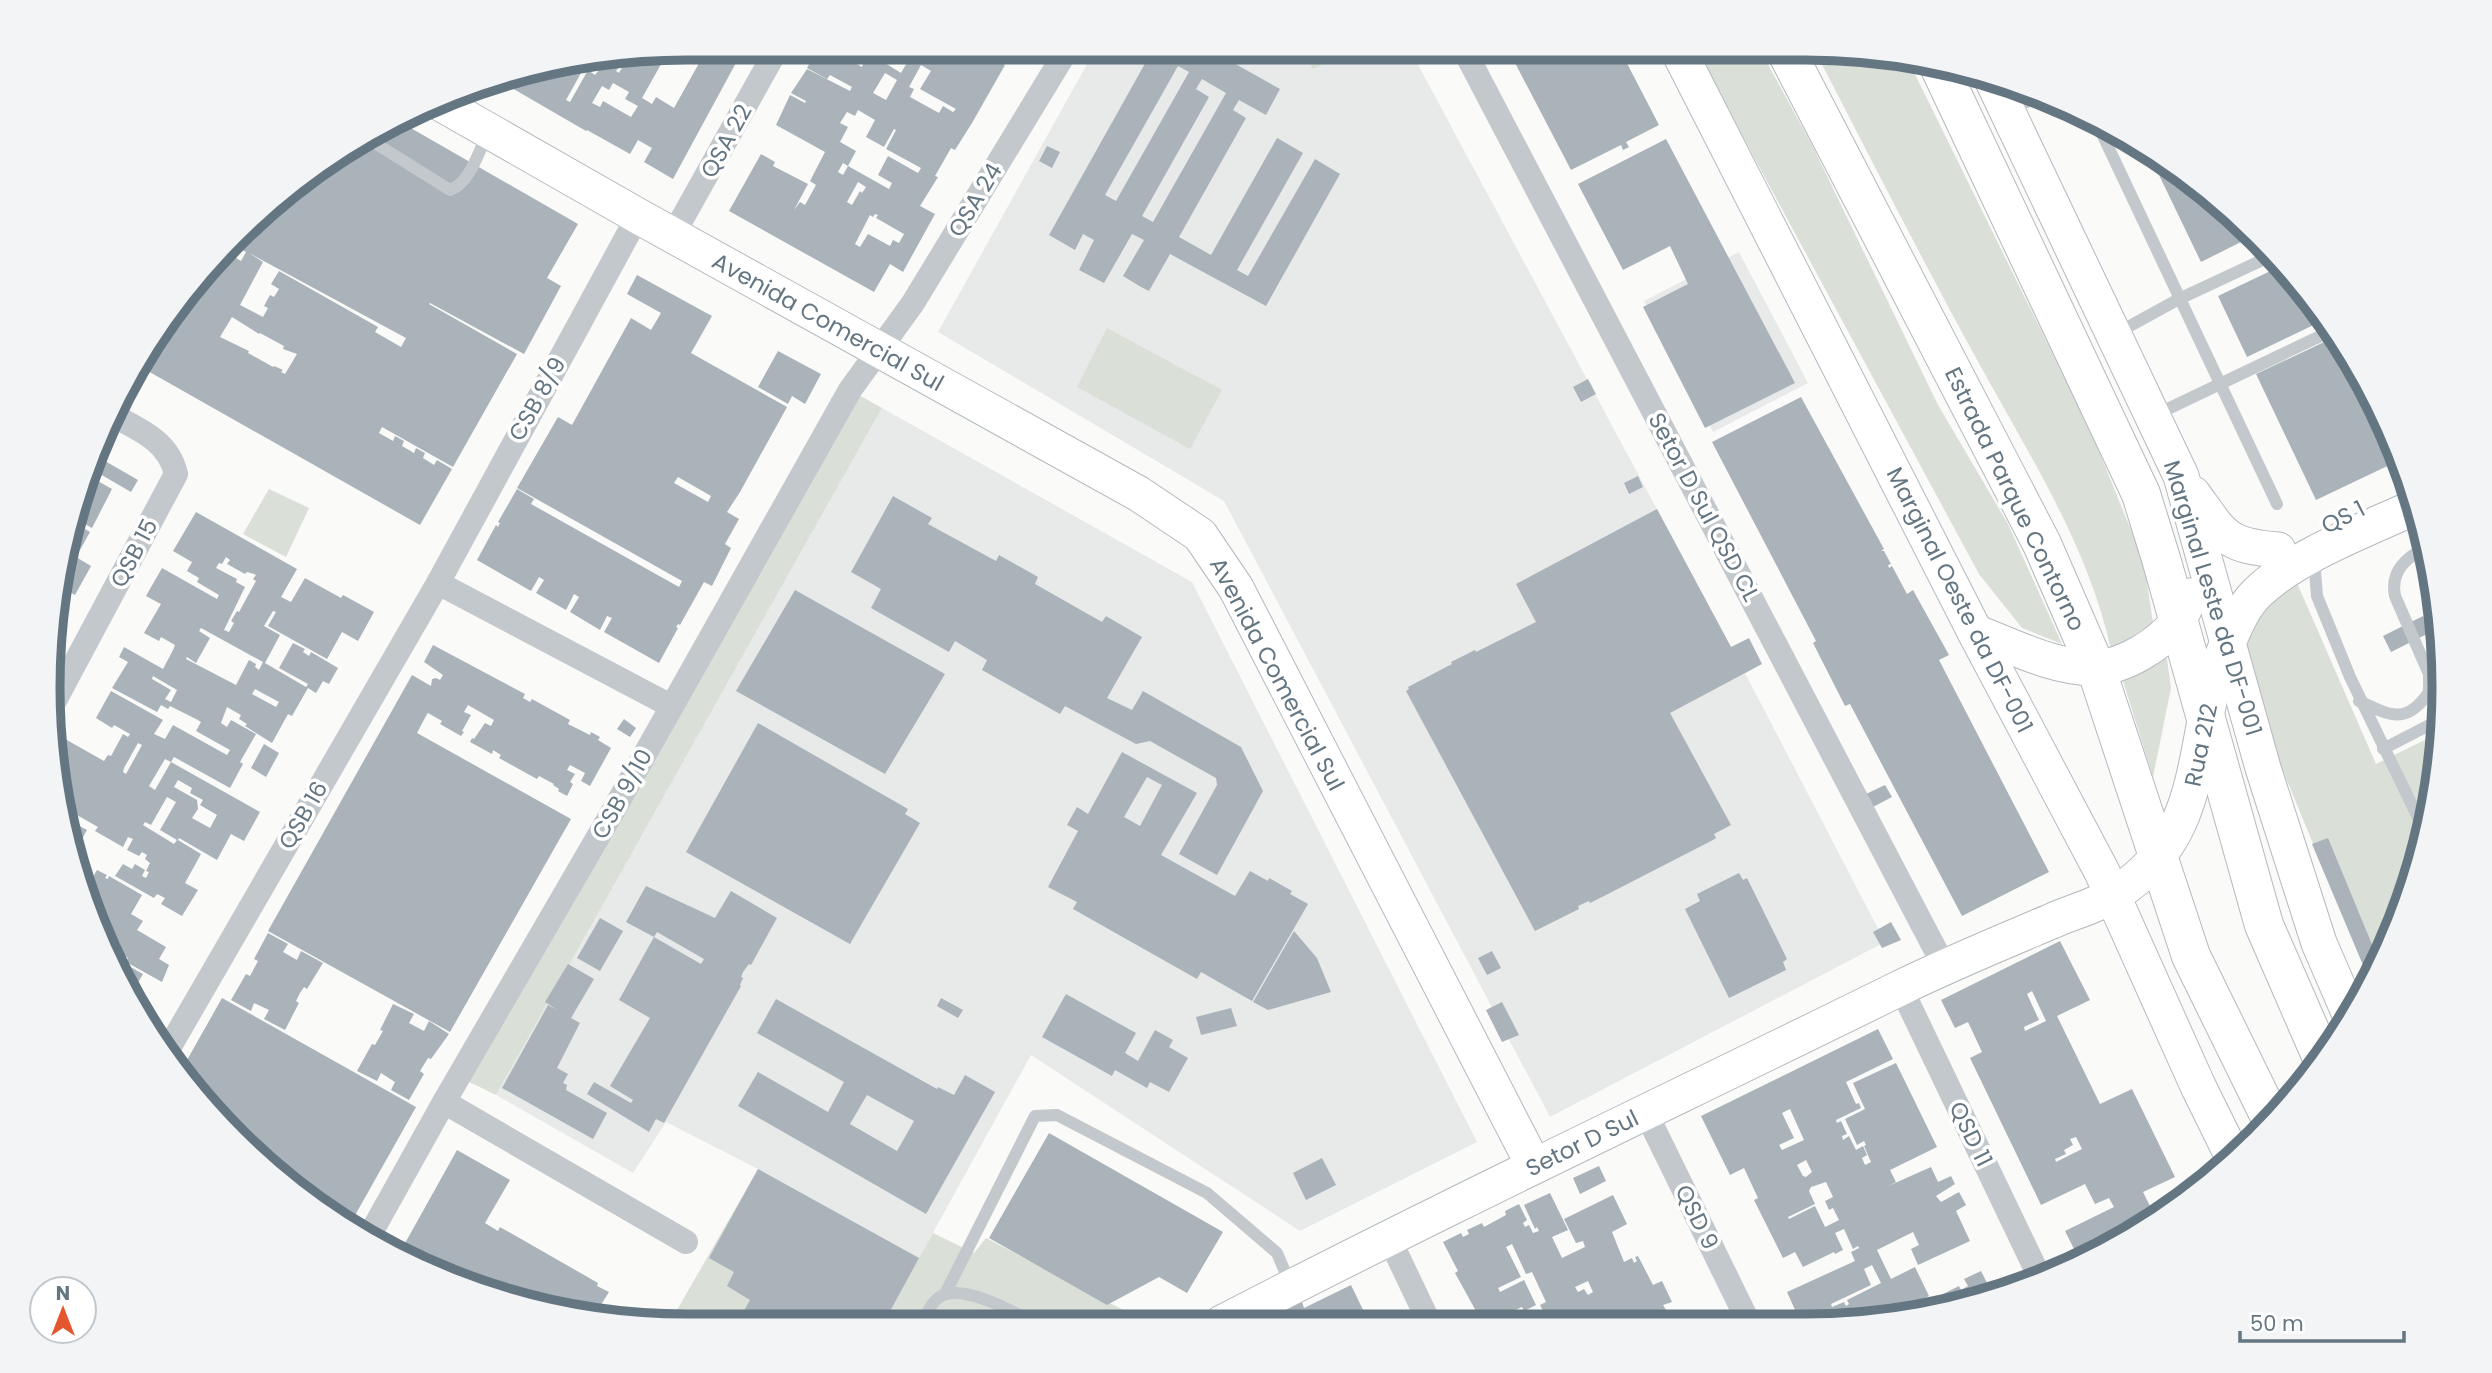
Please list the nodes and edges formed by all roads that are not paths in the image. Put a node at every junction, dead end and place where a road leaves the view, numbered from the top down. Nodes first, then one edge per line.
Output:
1 (771, 60) edge
2 (1061, 60) edge
3 (1469, 60) edge
4 (1684, 60) edge
5 (1791, 60) edge
6 (1943, 75) edge
7 (2022, 104) edge
8 (447, 107) edge
9 (489, 131) junction
10 (2102, 135) edge
11 (375, 143) edge
12 (638, 216) junction
13 (673, 235) junction
14 (2264, 259) edge
15 (2179, 299) junction
16 (2324, 334) edge
17 (2113, 335) junction
18 (878, 350) junction
19 (2220, 383) junction
20 (2152, 416) junction
21 (119, 420) edge
22 (2180, 476) junction
23 (2400, 489) edge
24 (2277, 504) dead end
25 (2407, 511) edge
26 (2278, 551) junction
27 (2418, 553) edge
28 (2313, 555) junction
29 (2206, 563) junction
30 (438, 583) junction
31 (2178, 620) junction
32 (2224, 630) junction
33 (1975, 632) junction
34 (2096, 668) junction
35 (2193, 680) junction
36 (60, 691) edge
37 (2360, 701) junction
38 (671, 706) junction
39 (2206, 722) junction
40 (2431, 724) edge
41 (2383, 749) junction
42 (2418, 818) edge
43 (2153, 844) junction
44 (2108, 883) junction
45 (1944, 966) junction
46 (1901, 988) junction
47 (2345, 1004) edge
48 (171, 1044) edge
49 (2318, 1048) edge
50 (444, 1102) junction
51 (2267, 1111) edge
52 (1646, 1113) junction
53 (2229, 1149) edge
54 (1534, 1166) junction
55 (372, 1229) edge
56 (1389, 1238) junction
57 (686, 1242) dead end
58 (2036, 1269) edge
59 (1291, 1286) junction
60 (945, 1294) junction
61 (927, 1314) edge
62 (1017, 1314) edge
63 (1237, 1314) edge
64 (1425, 1314) edge
65 (1745, 1314) edge

1 - 13 street, QSA 22
2 - 18 street, QSA 24
3 - 45 street, Setor D Sul QSD CL
4 - 33 main road, Marginal Oeste da DF-001
5 - 34 highway, Estrada Parque Contorno
6 - 31 highway
7 - 17 main road, Marginal Leste da DF-001
8 - 9 main road, Avenida Comercial Sul
9 - 11 lane
9 - 12 main road, Avenida Comercial Sul
10 - 15 lane
12 - 13 main road, Avenida Comercial Sul
12 - 30 street, CSB 8/9
13 - 18 main road, Avenida Comercial Sul
14 - 15 lane
15 - 17 lane
15 - 19 lane
16 - 19 lane
17 - 20 main road, Marginal Leste da DF-001
18 - 38 street, CSB 9/10
18 - 54 main road, Avenida Comercial Sul
19 - 20 lane
19 - 24 lane
20 - 22 main road, Marginal Leste da DF-001
21 - 36 street, QSB 15
22 - 26 main road
22 - 29 main road, Marginal Leste da DF-001
23 - 26 main road, QS 1
25 - 28 main road, Rua 212
26 - 32 main road, Rua 212
27 - 37 lane
28 - 32 main road, Rua 212
28 - 37 lane
29 - 31 main road
29 - 32 main road, Marginal Leste da DF-001
30 - 38 street
30 - 48 street, QSB 16
31 - 34 main road
31 - 35 highway
32 - 35 main road, Rua 212
32 - 39 main road, Rua 212
32 - 47 main road, Marginal Leste da DF-001
33 - 34 main road
33 - 44 main road, Marginal Oeste da DF-001
34 - 43 highway, Estrada Parque Contorno
35 - 39 highway
35 - 43 main road, Rua 212
37 - 41 lane
38 - 50 street, CSB 9/10
39 - 43 main road, Rua 212
39 - 49 highway
40 - 41 lane
41 - 42 lane
43 - 44 main road, Rua 212
43 - 51 highway, Estrada Parque Contorno
44 - 45 main road, Setor D Sul
44 - 53 main road, Marginal Oeste da DF-001
45 - 46 main road, Setor D Sul
46 - 52 main road, Setor D Sul
46 - 58 street, QSD 11
50 - 55 street, CSB 9/10
50 - 57 street
52 - 54 main road, Setor D Sul
52 - 65 street, QSD 9
54 - 56 main road, Setor D Sul
56 - 59 main road, Setor D Sul
56 - 64 street
59 - 60 lane
59 - 63 main road, Setor D Sul
60 - 61 lane
60 - 62 lane

